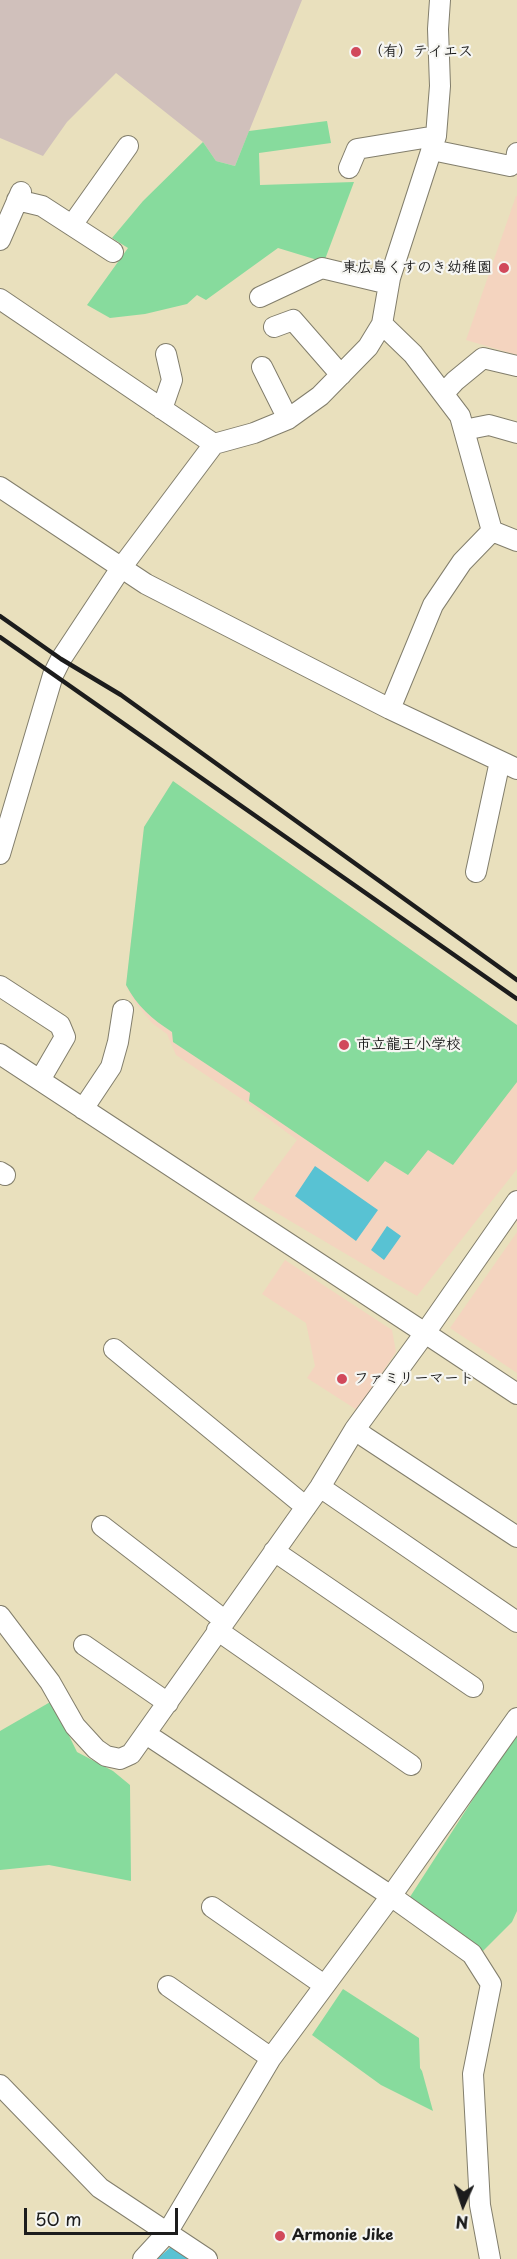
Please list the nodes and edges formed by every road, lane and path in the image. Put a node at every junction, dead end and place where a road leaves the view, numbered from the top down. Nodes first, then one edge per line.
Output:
1 (440, 0) edge
2 (434, 143) junction
3 (128, 146) dead end
4 (517, 153) edge
5 (349, 168) dead end
6 (14, 198) edge
7 (72, 225) junction
8 (0, 240) edge
9 (113, 252) dead end
10 (389, 284) junction
11 (260, 297) dead end
12 (0, 299) edge
13 (382, 324) junction
14 (274, 327) dead end
15 (166, 354) dead end
16 (517, 366) edge
17 (262, 367) dead end
18 (341, 375) junction
19 (444, 393) junction
20 (162, 409) junction
21 (288, 419) junction
22 (464, 430) junction
23 (517, 433) edge
24 (214, 444) junction
25 (0, 487) edge
26 (492, 531) junction
27 (517, 541) edge
28 (121, 568) junction
29 (390, 709) junction
30 (508, 765) edge
31 (3, 829) edge
32 (0, 855) edge
33 (476, 872) dead end
34 (0, 986) edge
35 (123, 1010) dead end
36 (0, 1054) edge
37 (40, 1080) junction
38 (83, 1108) junction
39 (517, 1201) edge
40 (425, 1333) junction
41 (114, 1348) dead end
42 (517, 1394) edge
43 (355, 1429) junction
44 (320, 1487) junction
45 (306, 1507) junction
46 (102, 1526) dead end
47 (517, 1537) edge
48 (274, 1551) junction
49 (0, 1616) edge
50 (517, 1622) edge
51 (221, 1625) junction
52 (84, 1645) dead end
53 (473, 1687) dead end
54 (168, 1703) junction
55 (517, 1718) edge
56 (146, 1734) junction
57 (411, 1765) dead end
58 (391, 1896) junction
59 (212, 1907) dead end
60 (324, 1985) junction
61 (168, 1986) dead end
62 (271, 2058) junction
63 (0, 2085) edge
64 (167, 2233) junction
65 (143, 2259) edge
66 (207, 2259) edge
67 (490, 2259) edge

1 - 2 street
2 - 4 street
2 - 5 street
2 - 10 street
3 - 7 street
6 - 7 street
6 - 8 street
7 - 9 street
10 - 11 street
10 - 13 street
12 - 20 street
13 - 18 street
13 - 19 street
14 - 18 street
15 - 20 street
16 - 19 street
17 - 21 street
18 - 21 street
19 - 22 street
20 - 24 street
21 - 24 street
22 - 23 street
22 - 26 street
24 - 28 street
25 - 28 street
26 - 27 street
26 - 29 street
28 - 29 street
28 - 31 street
29 - 30 street
30 - 33 street
31 - 32 street
34 - 37 street
35 - 38 street
36 - 37 street
37 - 38 street
38 - 40 street
39 - 40 street
40 - 42 street
40 - 43 street
41 - 45 street
43 - 44 street
43 - 47 street
44 - 45 street
44 - 50 street
45 - 48 street
46 - 51 street
48 - 51 street
48 - 53 street
49 - 56 street
51 - 54 street
51 - 57 street
52 - 54 street
54 - 56 street
55 - 58 street
56 - 58 street
58 - 60 street
58 - 67 street
59 - 60 street
60 - 62 street
61 - 62 street
62 - 64 street
63 - 64 street
64 - 65 street
64 - 66 street

